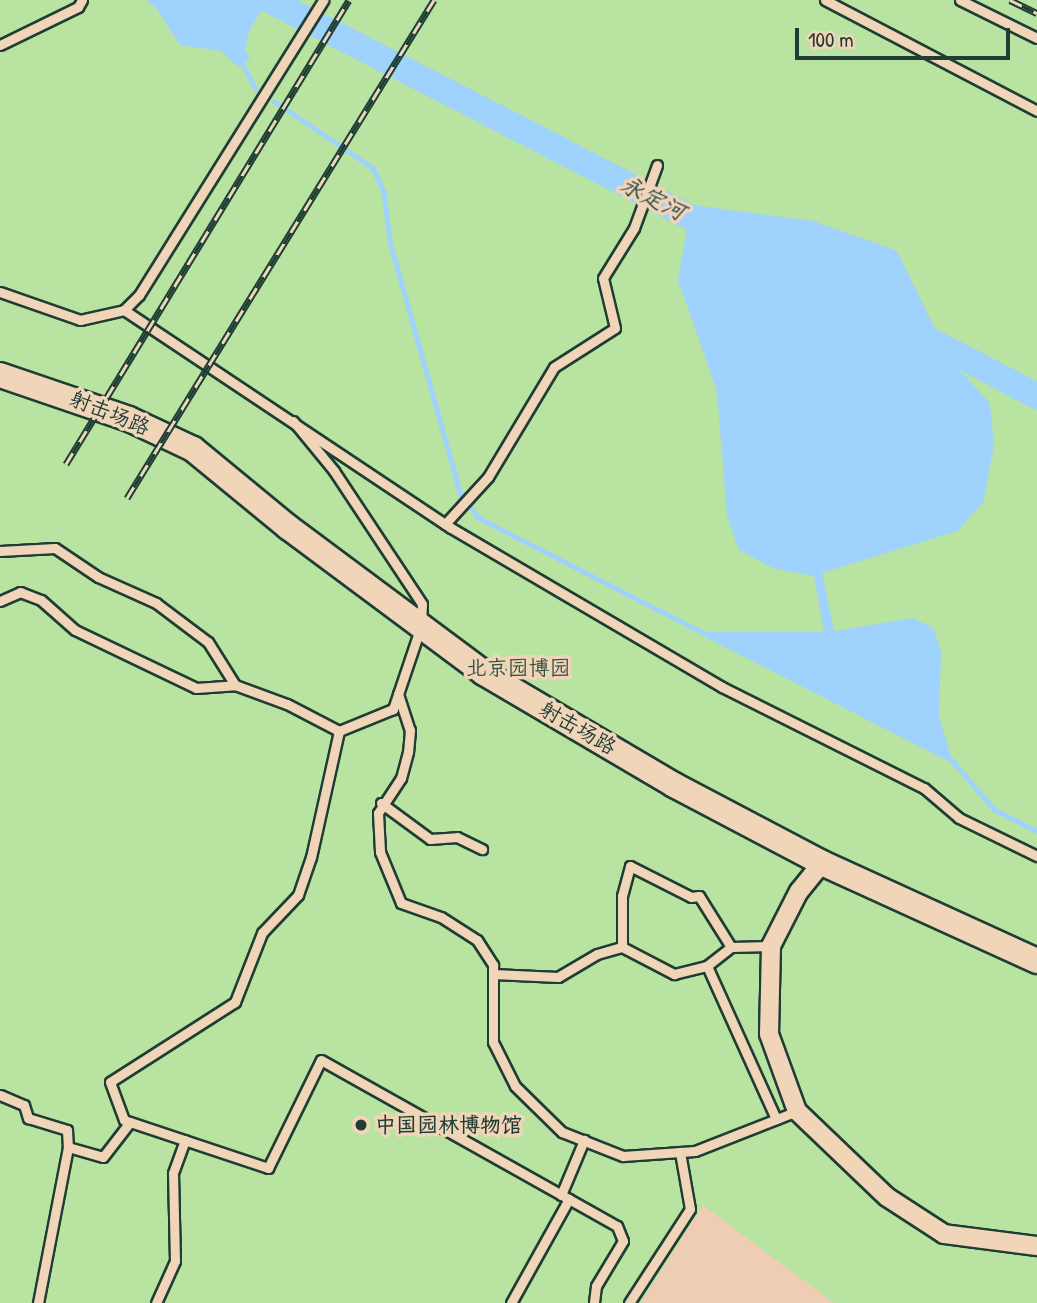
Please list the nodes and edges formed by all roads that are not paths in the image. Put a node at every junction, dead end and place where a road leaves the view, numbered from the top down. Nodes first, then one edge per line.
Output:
1 (82, 0) edge
2 (323, 0) edge
3 (825, 0) edge
4 (960, 0) edge
5 (1037, 38) edge
6 (0, 45) edge
7 (1037, 111) edge
8 (657, 165) dead end
9 (0, 292) edge
10 (124, 310) junction
11 (0, 375) edge
12 (293, 421) junction
13 (445, 524) junction
14 (0, 551) edge
15 (0, 601) edge
16 (421, 626) junction
17 (235, 685) junction
18 (398, 694) junction
19 (339, 732) junction
20 (381, 803) junction
21 (482, 849) dead end
22 (1037, 856) edge
23 (822, 863) junction
24 (771, 946) junction
25 (622, 947) junction
26 (732, 947) junction
27 (1037, 961) edge
28 (707, 965) junction
29 (493, 974) junction
30 (0, 1095) edge
31 (797, 1111) junction
32 (776, 1119) junction
33 (130, 1122) junction
34 (185, 1140) junction
35 (584, 1140) junction
36 (68, 1147) junction
37 (680, 1152) junction
38 (565, 1197) junction
39 (1037, 1246) edge
40 (38, 1303) edge
41 (156, 1303) edge
42 (511, 1303) edge
43 (594, 1303) edge
44 (629, 1303) edge

1 - 6 lane
2 - 10 lane
3 - 7 lane
4 - 5 lane
8 - 13 lane
9 - 10 lane
10 - 12 lane
11 - 16 street, 射击场路
12 - 13 lane
12 - 16 lane
13 - 22 lane
14 - 17 lane
15 - 17 lane
16 - 18 lane
16 - 23 street, 射击场路
17 - 19 lane
18 - 19 lane
18 - 20 lane
19 - 33 lane
20 - 21 lane
20 - 29 lane
23 - 24 street
23 - 27 street, 射击场路
24 - 26 lane
24 - 31 street
25 - 26 lane
25 - 28 lane
25 - 29 lane
26 - 28 lane
28 - 32 lane
29 - 35 lane
30 - 36 lane
31 - 32 lane
31 - 39 street
32 - 37 lane
33 - 34 lane
33 - 36 lane
34 - 38 lane
34 - 41 lane
35 - 37 lane
35 - 38 lane
36 - 40 lane
37 - 44 lane
38 - 42 lane
38 - 43 lane

